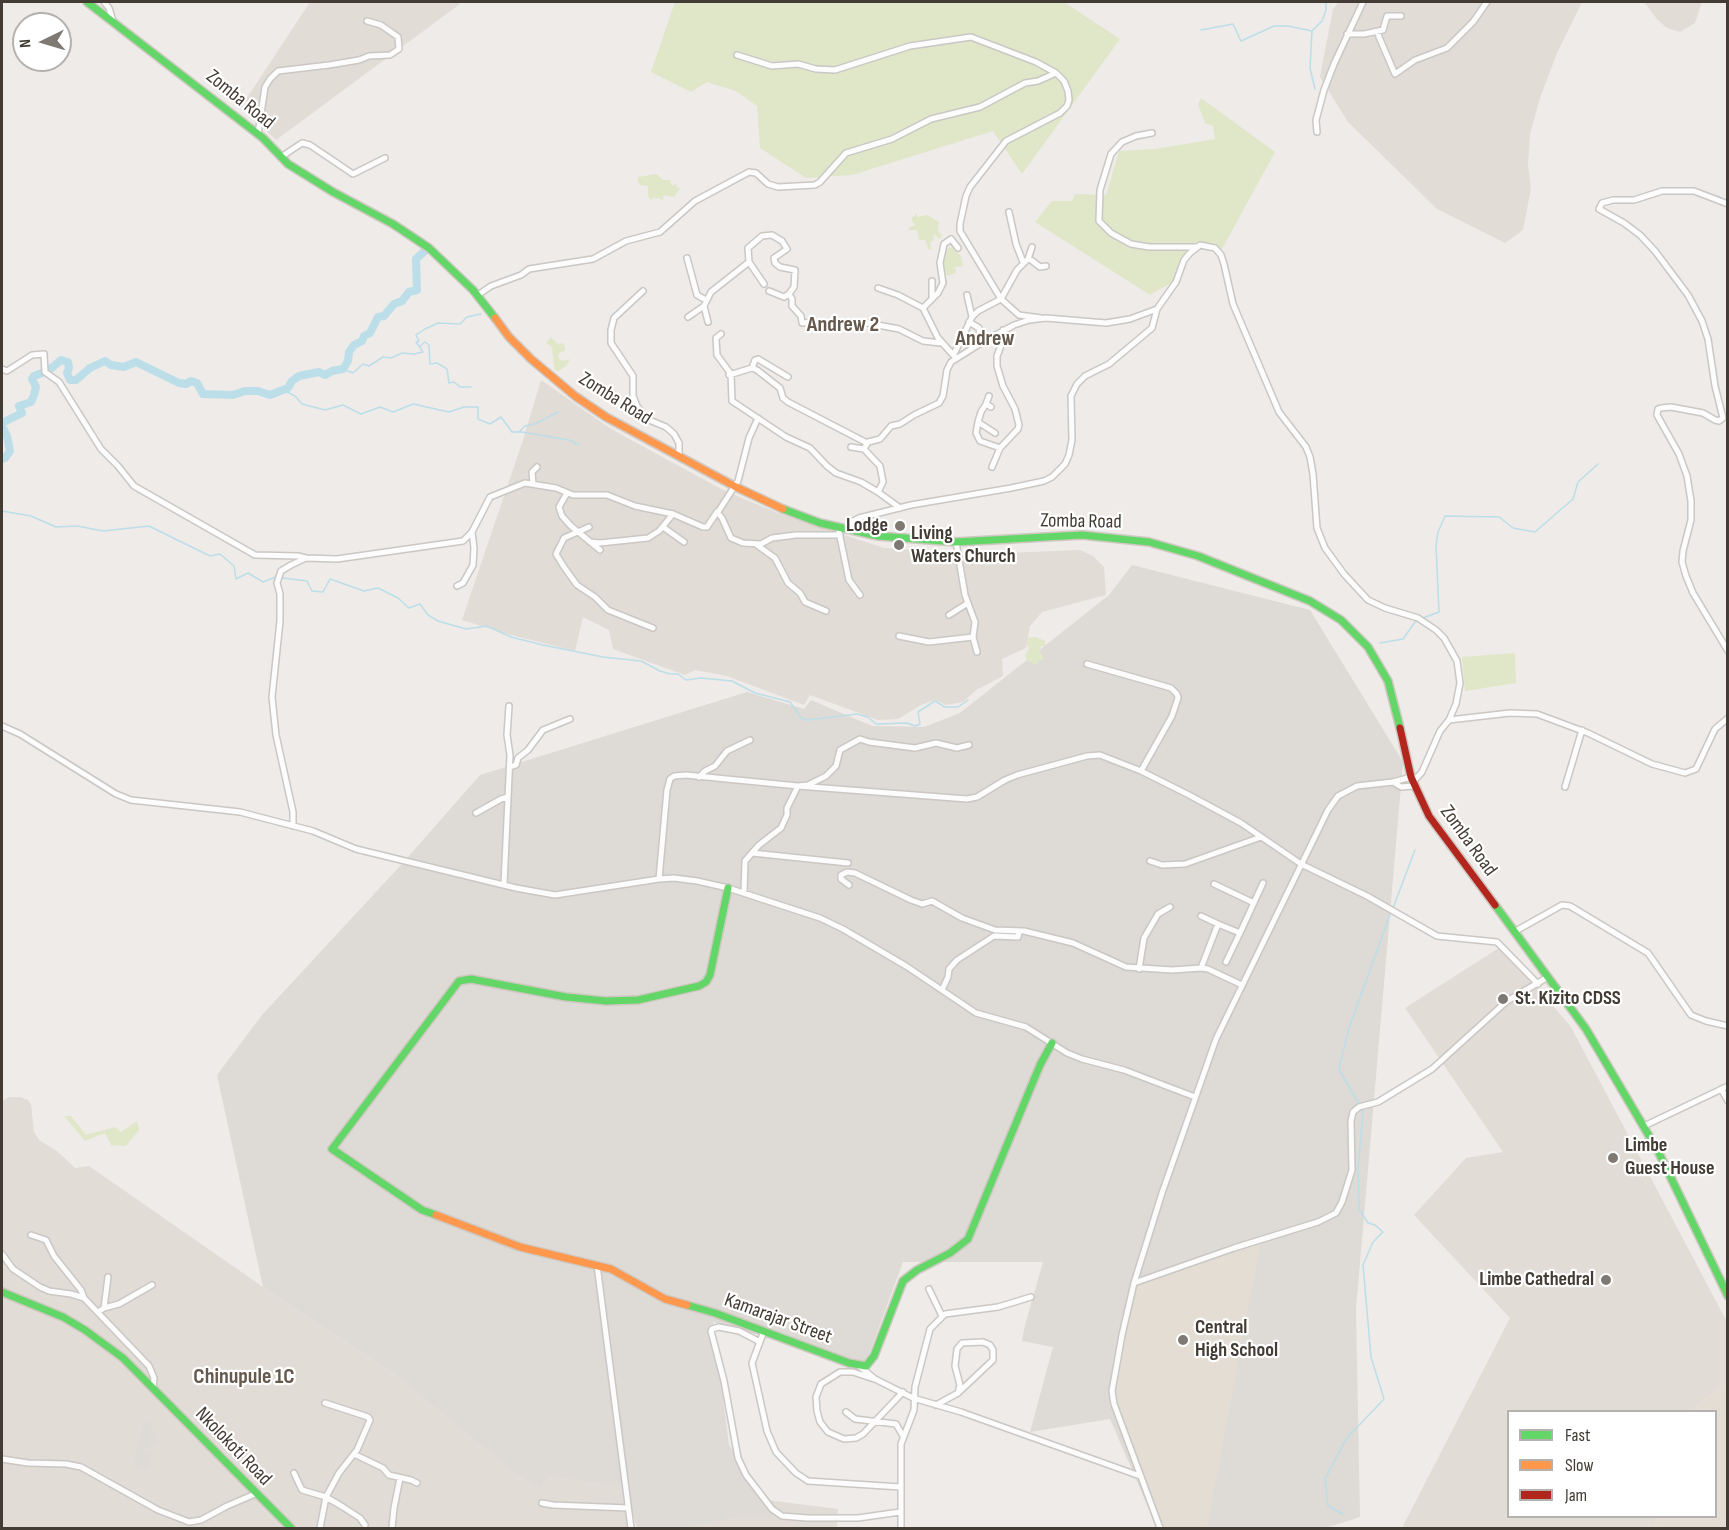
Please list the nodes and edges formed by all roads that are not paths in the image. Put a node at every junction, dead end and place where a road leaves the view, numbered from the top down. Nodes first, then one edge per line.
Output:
1 (87, 2) edge
2 (104, 2) edge
3 (1362, 2) edge
4 (1487, 2) edge
5 (1401, 16) dead end
6 (113, 21) junction
7 (368, 21) dead end
8 (1378, 31) junction
9 (1347, 34) junction
10 (737, 55) dead end
11 (1056, 73) junction
12 (1317, 132) dead end
13 (1152, 133) dead end
14 (258, 134) junction
15 (281, 157) junction
16 (385, 158) dead end
17 (1728, 204) edge
18 (1010, 212) dead end
19 (1032, 247) dead end
20 (1197, 247) junction
21 (958, 248) dead end
22 (687, 258) dead end
23 (1025, 261) junction
24 (749, 262) junction
25 (1046, 266) dead end
26 (932, 281) dead end
27 (764, 284) dead end
28 (878, 288) dead end
29 (643, 291) dead end
30 (769, 291) dead end
31 (789, 294) junction
32 (478, 295) junction
33 (967, 295) dead end
34 (932, 299) junction
35 (1001, 299) junction
36 (705, 303) junction
37 (923, 308) junction
38 (1157, 309) junction
39 (688, 317) dead end
40 (1041, 318) junction
41 (971, 319) junction
42 (708, 322) dead end
43 (1004, 330) junction
44 (721, 334) dead end
45 (941, 343) junction
46 (981, 343) junction
47 (955, 356) junction
48 (752, 368) junction
49 (2, 369) edge
50 (729, 375) junction
51 (788, 377) dead end
52 (990, 396) dead end
53 (758, 418) junction
54 (978, 422) junction
55 (995, 433) dead end
56 (866, 446) junction
57 (851, 447) dead end
58 (1000, 448) junction
59 (679, 456) junction
60 (537, 467) dead end
61 (992, 467) dead end
62 (533, 484) junction
63 (736, 487) junction
64 (878, 492) junction
65 (567, 493) junction
66 (900, 508) junction
67 (718, 512) junction
68 (673, 514) junction
69 (590, 527) dead end
70 (663, 527) junction
71 (847, 530) junction
72 (839, 531) junction
73 (472, 532) junction
74 (579, 532) junction
75 (591, 542) junction
76 (684, 542) dead end
77 (956, 542) junction
78 (755, 544) junction
79 (600, 550) dead end
80 (306, 558) junction
81 (457, 586) dead end
82 (860, 596) dead end
83 (968, 603) junction
84 (825, 611) dead end
85 (949, 615) dead end
86 (653, 628) dead end
87 (899, 636) dead end
88 (973, 637) junction
89 (977, 651) dead end
90 (1728, 651) edge
91 (1087, 664) dead end
92 (509, 706) dead end
93 (1728, 718) edge
94 (570, 719) dead end
95 (1449, 720) junction
96 (2, 726) edge
97 (1582, 730) junction
98 (750, 740) dead end
99 (969, 745) dead end
100 (510, 767) junction
101 (1141, 771) junction
102 (699, 777) junction
103 (1413, 781) junction
104 (1394, 782) junction
105 (798, 786) junction
106 (1565, 787) dead end
107 (508, 797) junction
108 (476, 813) dead end
109 (293, 826) junction
110 (1261, 837) junction
111 (752, 853) junction
112 (1150, 861) dead end
113 (848, 863) dead end
114 (1301, 864) junction
115 (658, 879) junction
116 (1263, 883) dead end
117 (504, 884) junction
118 (1214, 884) dead end
119 (849, 885) dead end
120 (728, 888) junction
121 (744, 893) junction
122 (1254, 903) junction
123 (1170, 907) dead end
124 (1201, 916) dead end
125 (1218, 924) junction
126 (1019, 932) junction
127 (1514, 932) junction
128 (1240, 933) junction
129 (1226, 962) dead end
130 (1201, 968) junction
131 (1139, 969) junction
132 (1548, 977) junction
133 (1538, 984) junction
134 (1242, 985) junction
135 (942, 990) junction
136 (1728, 1026) edge
137 (1052, 1043) junction
138 (1728, 1086) edge
139 (1721, 1089) junction
140 (1195, 1097) junction
141 (1728, 1101) edge
142 (1644, 1126) junction
143 (31, 1235) dead end
144 (2, 1254) edge
145 (597, 1265) junction
146 (108, 1277) dead end
147 (1134, 1283) junction
148 (152, 1285) dead end
149 (928, 1288) dead end
150 (2, 1292) edge
151 (1728, 1296) edge
152 (1031, 1297) dead end
153 (84, 1298) junction
154 (104, 1308) junction
155 (98, 1312) junction
156 (942, 1316) junction
157 (764, 1331) junction
158 (760, 1342) junction
159 (859, 1366) junction
160 (875, 1378) junction
161 (153, 1389) junction
162 (903, 1392) junction
163 (958, 1393) junction
164 (913, 1398) junction
165 (325, 1403) dead end
166 (936, 1405) junction
167 (846, 1412) dead end
168 (875, 1422) junction
169 (903, 1437) junction
170 (354, 1454) junction
171 (2, 1459) edge
172 (294, 1473) dead end
173 (1140, 1476) junction
174 (400, 1478) junction
175 (417, 1483) dead end
176 (900, 1487) junction
177 (255, 1494) junction
178 (326, 1497) junction
179 (542, 1503) dead end
180 (627, 1508) junction
181 (900, 1512) junction
182 (365, 1525) dead end
183 (291, 1528) edge
184 (320, 1528) edge
185 (392, 1528) edge
186 (631, 1528) edge
187 (901, 1528) edge
188 (1160, 1528) edge

1 - 6 main road, Zomba Road
2 - 6 street
3 - 9 street
4 - 8 street
5 - 8 street
6 - 14 main road, Zomba Road
7 - 14 street
8 - 9 street
9 - 12 street
10 - 11 street
11 - 32 street
11 - 35 street
13 - 20 street
14 - 15 main road, Zomba Road
15 - 16 street
15 - 32 main road, Zomba Road
17 - 90 street
18 - 23 street
19 - 23 street
20 - 38 street
20 - 95 street
21 - 34 street
22 - 36 street
23 - 25 street
23 - 35 street
24 - 27 street
24 - 31 street
24 - 36 street
26 - 34 street
28 - 37 street
29 - 59 street
30 - 31 street
31 - 45 street
32 - 59 main road, Zomba Road
33 - 41 street
34 - 37 street
35 - 40 street
35 - 41 street
36 - 39 street
36 - 42 street
37 - 45 street
38 - 40 street
38 - 66 street
40 - 43 street
41 - 46 street
41 - 47 street
43 - 46 street
43 - 58 street
44 - 50 street
45 - 47 street
46 - 47 street
47 - 56 street
48 - 50 street
48 - 51 street
48 - 56 street
49 - 80 street
50 - 53 street
52 - 54 street
53 - 63 street
53 - 64 street
54 - 55 street
54 - 58 street
56 - 57 street
56 - 64 street
58 - 61 street
59 - 63 main road, Zomba Road
60 - 62 street
62 - 65 street
62 - 73 street
63 - 67 street
63 - 72 main road, Zomba Road
64 - 66 street
65 - 68 street
65 - 74 street
66 - 71 street
67 - 68 street
67 - 78 street
68 - 70 street
69 - 74 street
70 - 75 street
70 - 76 street
71 - 72 main road, Zomba Road
71 - 77 main road, Zomba Road
72 - 78 street
72 - 82 street
73 - 80 street
73 - 81 street
74 - 75 street
74 - 86 street
75 - 79 street
77 - 83 street
77 - 103 main road, Zomba Road
78 - 84 street
80 - 109 street
83 - 85 street
83 - 88 street
87 - 88 street
88 - 89 street
91 - 101 street
92 - 100 street
93 - 97 street
94 - 100 street
95 - 97 street
95 - 103 street
96 - 109 street
97 - 106 street
98 - 102 street
99 - 105 street
100 - 107 street
101 - 105 street
101 - 110 street
102 - 105 street
102 - 115 street
103 - 104 street
103 - 104 street
103 - 127 main road, Zomba Road
104 - 114 street
105 - 111 street
107 - 108 street
107 - 117 street
109 - 117 street
110 - 112 street
110 - 114 street
111 - 113 street
111 - 121 street
114 - 133 street
114 - 134 street
115 - 117 street
115 - 120 street
116 - 122 street
118 - 122 street
119 - 126 street
120 - 121 street
120 - 145 main road, Kamarajar Street
121 - 135 street
122 - 128 street
123 - 131 street
124 - 125 street
125 - 128 street
125 - 130 street
126 - 131 street
126 - 135 street
127 - 132 main road, Zomba Road
127 - 136 street
128 - 129 street
130 - 131 street
130 - 134 street
132 - 133 street
132 - 142 main road, Zomba Road
133 - 147 street
134 - 140 street
135 - 137 street
137 - 140 street
137 - 159 main road
138 - 139 street
139 - 141 street
139 - 142 street
140 - 147 street
142 - 151 main road, Zomba Road
143 - 153 street
144 - 153 street
145 - 157 main road, Kamarajar Street
145 - 180 street
146 - 154 street
147 - 173 street
148 - 154 street
149 - 156 street
150 - 161 main road, Nkolokoti Road
152 - 156 street
153 - 155 street
154 - 155 street
155 - 161 street
156 - 164 street
157 - 158 street
157 - 159 main road, Kamarajar Street
158 - 176 street
158 - 181 street
159 - 160 street
160 - 162 street
160 - 168 street
161 - 177 main road, Nkolokoti Road
162 - 164 street
162 - 168 street
163 - 163 street
163 - 166 street
164 - 166 street
164 - 169 street
165 - 170 street
166 - 173 street
167 - 168 street
168 - 169 street
169 - 176 street
170 - 174 street
170 - 178 street
171 - 177 street
172 - 178 street
173 - 188 street
174 - 175 street
174 - 185 street
176 - 181 street
177 - 183 main road, Nkolokoti Road
178 - 182 street
178 - 184 street
179 - 180 street
180 - 186 street
181 - 187 street

